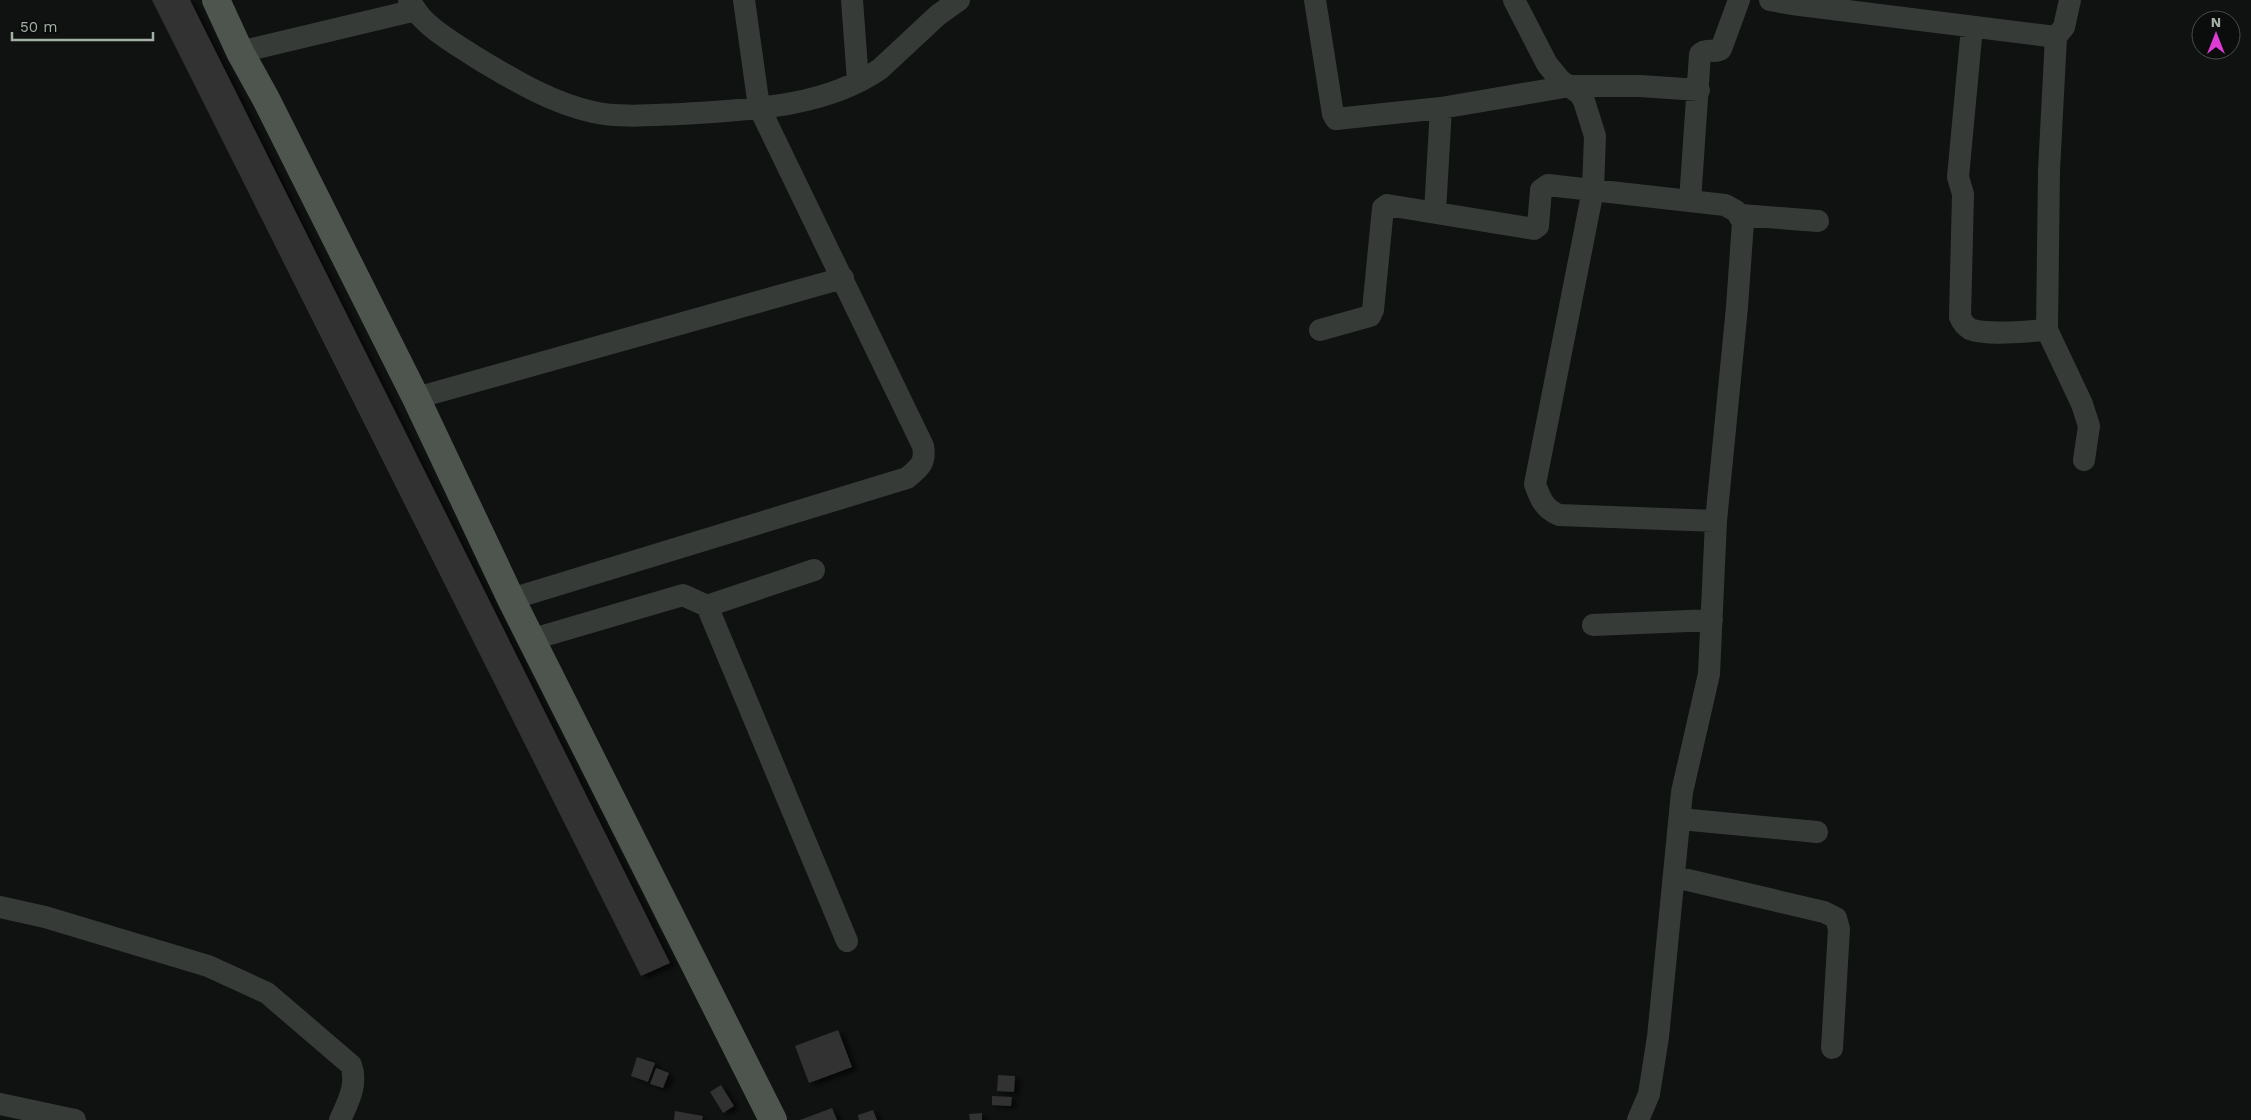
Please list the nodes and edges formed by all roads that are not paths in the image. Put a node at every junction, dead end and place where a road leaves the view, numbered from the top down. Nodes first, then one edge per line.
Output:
1 (216, 0) edge
2 (744, 0) edge
3 (852, 0) edge
4 (959, 0) edge
5 (1315, 0) edge
6 (1514, 0) edge
7 (1739, 0) edge
8 (2070, 0) edge
9 (1785, 2) edge
10 (412, 5) edge
11 (1906, 9) edge
12 (1972, 28) junction
13 (2056, 37) junction
14 (240, 52) junction
15 (858, 81) junction
16 (1570, 86) junction
17 (1698, 90) junction
18 (760, 107) junction
19 (1441, 108) junction
20 (1593, 190) junction
21 (1690, 201) junction
22 (1435, 212) junction
23 (1741, 215) junction
24 (1818, 221) dead end
25 (843, 278) junction
26 (1320, 330) dead end
27 (2047, 330) junction
28 (416, 398) junction
29 (2084, 460) dead end
30 (1716, 521) junction
31 (814, 570) dead end
32 (511, 599) junction
33 (706, 606) junction
34 (1712, 620) junction
35 (1593, 625) dead end
36 (533, 639) junction
37 (1680, 819) junction
38 (1817, 832) dead end
39 (1675, 877) junction
40 (0, 906) edge
41 (847, 941) dead end
42 (1832, 1048) dead end
43 (0, 1104) edge
44 (75, 1120) edge
45 (340, 1120) edge
46 (772, 1120) edge
47 (1638, 1120) edge

1 - 14 main road
2 - 18 street
3 - 15 street
4 - 15 street
5 - 19 street
6 - 16 street
7 - 17 street
8 - 13 street
9 - 11 street
10 - 14 street
10 - 18 street
11 - 12 street
12 - 13 street
12 - 27 street
13 - 27 street
14 - 28 main road
15 - 18 street
16 - 17 street
16 - 19 street
16 - 20 street
17 - 21 street
18 - 25 street
19 - 22 street
20 - 21 street
20 - 22 street
20 - 30 street
21 - 23 street
22 - 26 street
23 - 24 street
23 - 30 street
25 - 28 street
25 - 32 street
27 - 29 street
28 - 32 main road
30 - 34 street
31 - 33 street
32 - 36 main road
33 - 36 street
33 - 41 street
34 - 35 street
34 - 37 street
36 - 46 main road
37 - 38 street
37 - 39 street
39 - 42 street
39 - 47 street
40 - 45 street
43 - 44 street

